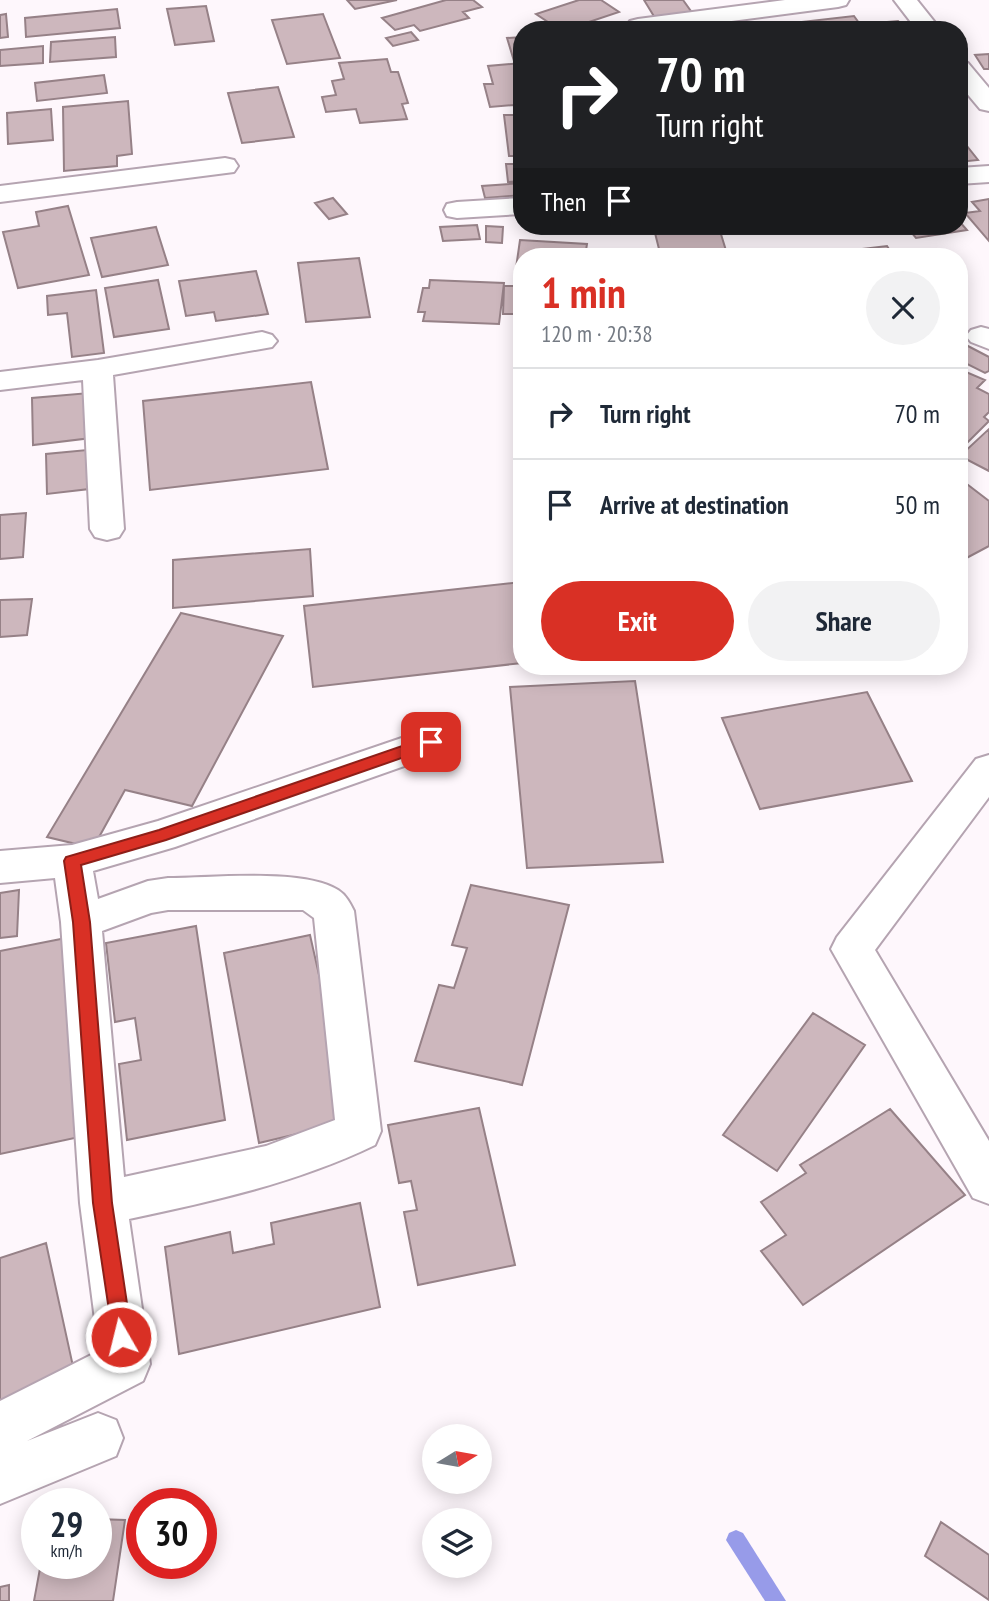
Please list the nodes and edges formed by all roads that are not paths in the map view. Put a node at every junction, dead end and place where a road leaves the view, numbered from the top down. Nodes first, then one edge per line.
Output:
1 (838, 0) edge
2 (905, 0) edge
3 (676, 21) edge
4 (922, 21) edge
5 (225, 166) dead end
6 (989, 174) edge
7 (968, 175) edge
8 (0, 194) edge
9 (513, 207) edge
10 (457, 210) dead end
11 (262, 341) dead end
12 (98, 369) junction
13 (0, 381) edge
14 (107, 529) dead end
15 (431, 742) dead end
16 (989, 769) edge
17 (72, 861) junction
18 (0, 867) edge
19 (81, 922) junction
20 (989, 1183) edge
21 (103, 1203) junction
22 (0, 1428) edge
23 (98, 1438) dead end
24 (0, 1478) edge

1 - 3 street
2 - 4 street
5 - 8 street
6 - 7 street
9 - 10 street
11 - 12 street
12 - 13 street
12 - 14 street
15 - 17 street
16 - 20 street
17 - 18 street
17 - 19 street
19 - 21 street
19 - 21 street
21 - 22 street
23 - 24 street

